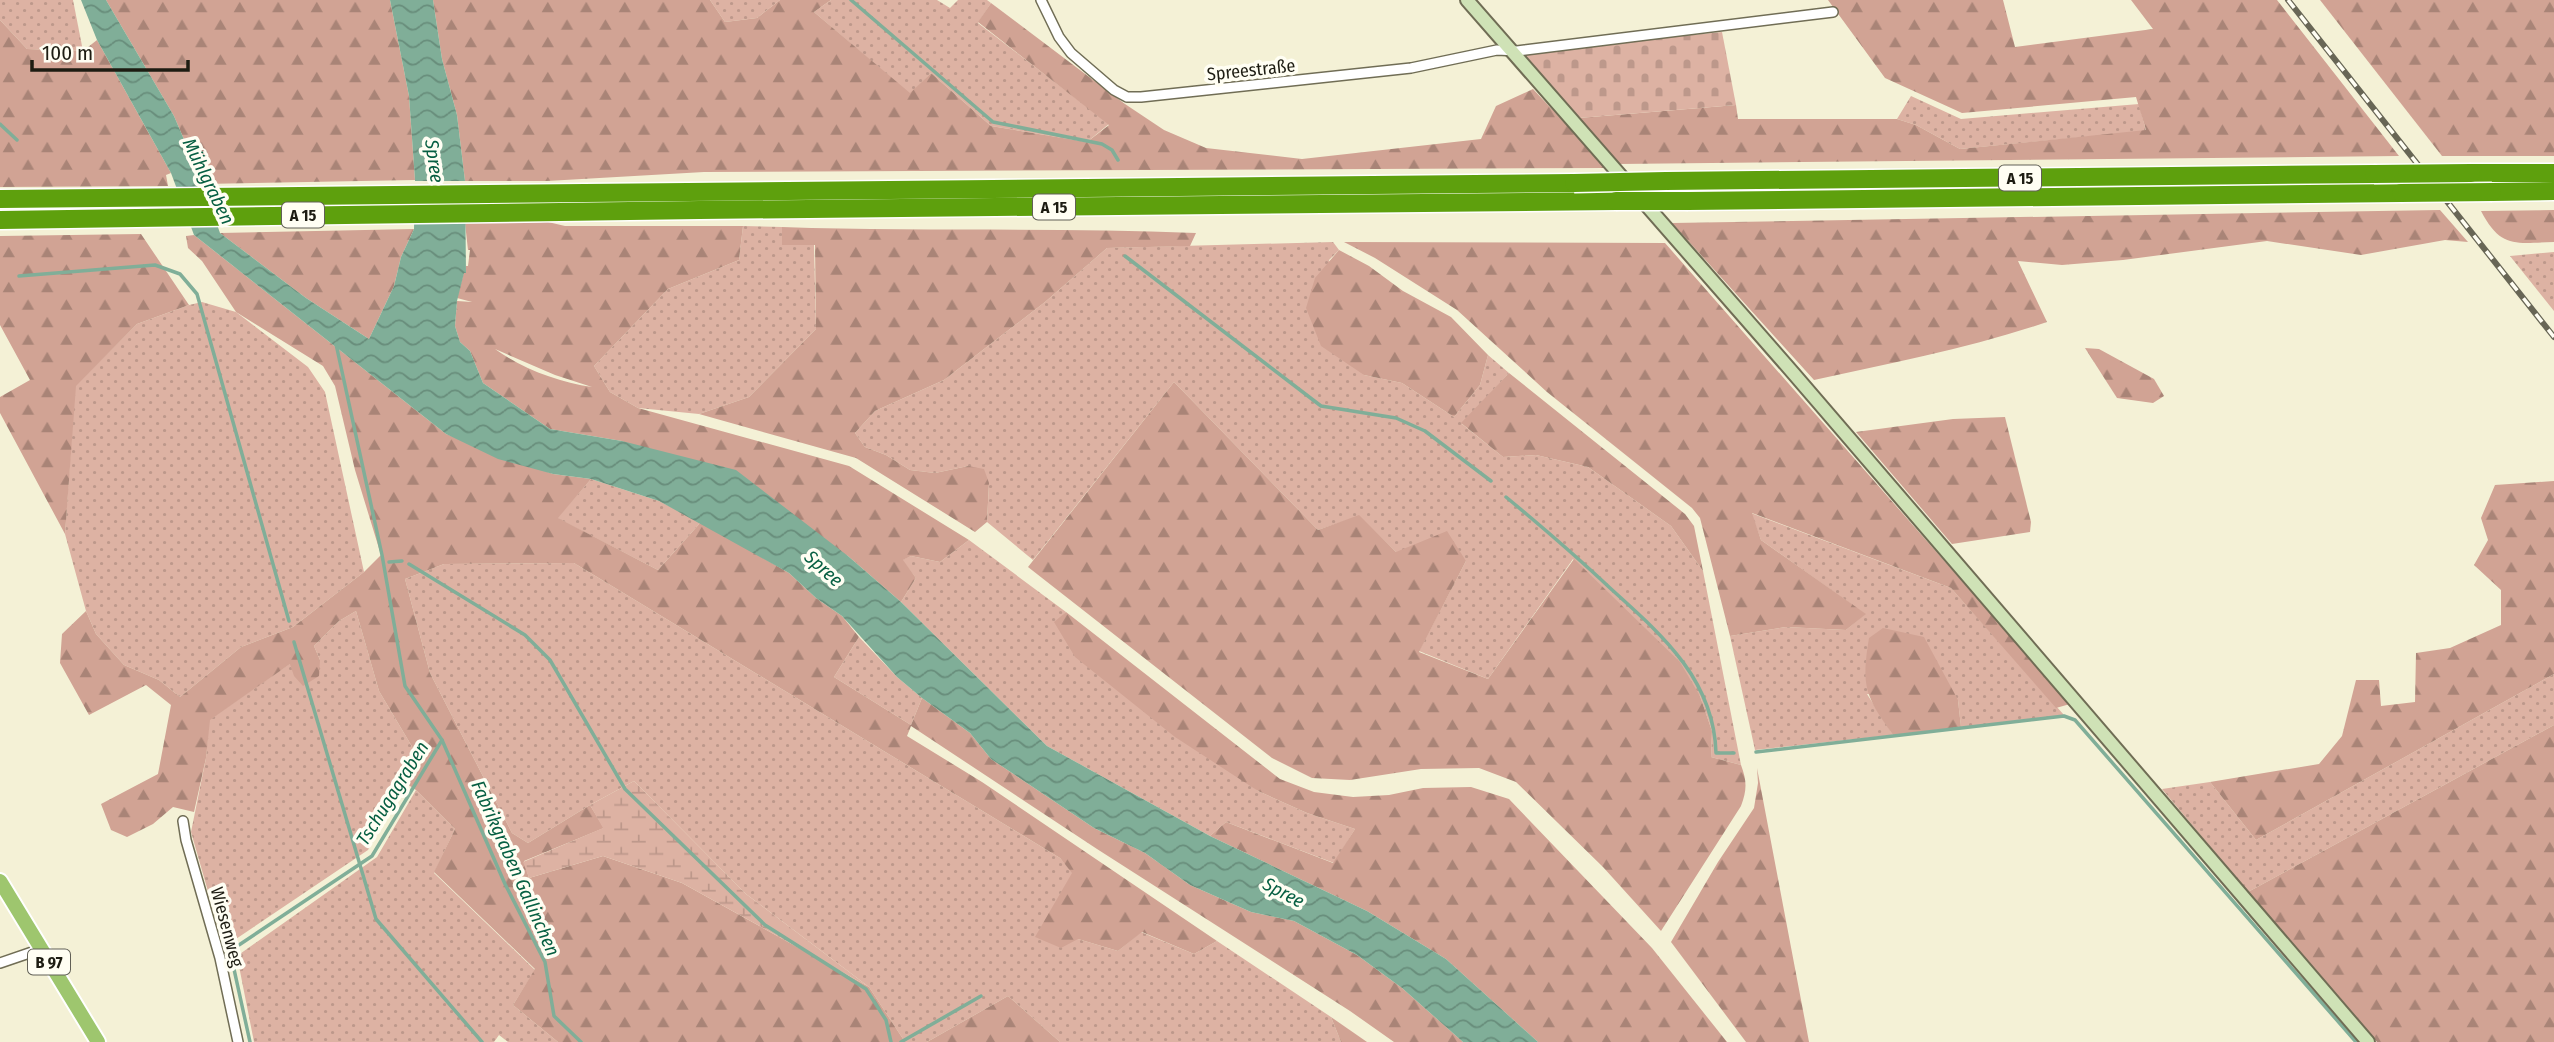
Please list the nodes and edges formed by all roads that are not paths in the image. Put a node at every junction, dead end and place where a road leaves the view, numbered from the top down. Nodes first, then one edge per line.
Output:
1 (1041, 0) edge
2 (1466, 0) edge
3 (1833, 12) dead end
4 (1508, 50) junction
5 (2554, 173) edge
6 (2554, 191) edge
7 (0, 199) edge
8 (491, 203) junction
9 (0, 220) edge
10 (183, 821) dead end
11 (0, 881) edge
12 (4, 899) edge
13 (41, 949) junction
14 (0, 963) edge
15 (98, 1042) edge
16 (238, 1042) edge
17 (2368, 1042) edge

1 - 4 street, Spreestraße
2 - 4 street
3 - 4 street, Spreestraße
4 - 17 street
5 - 8 highway, A 15, bridge
6 - 8 highway, A 15, bridge
7 - 8 highway, A 15
8 - 9 highway, A 15
10 - 16 street, Wiesenweg
11 - 12 main road, B 97
12 - 13 main road, B 97
13 - 14 street
13 - 15 main road, B 97

